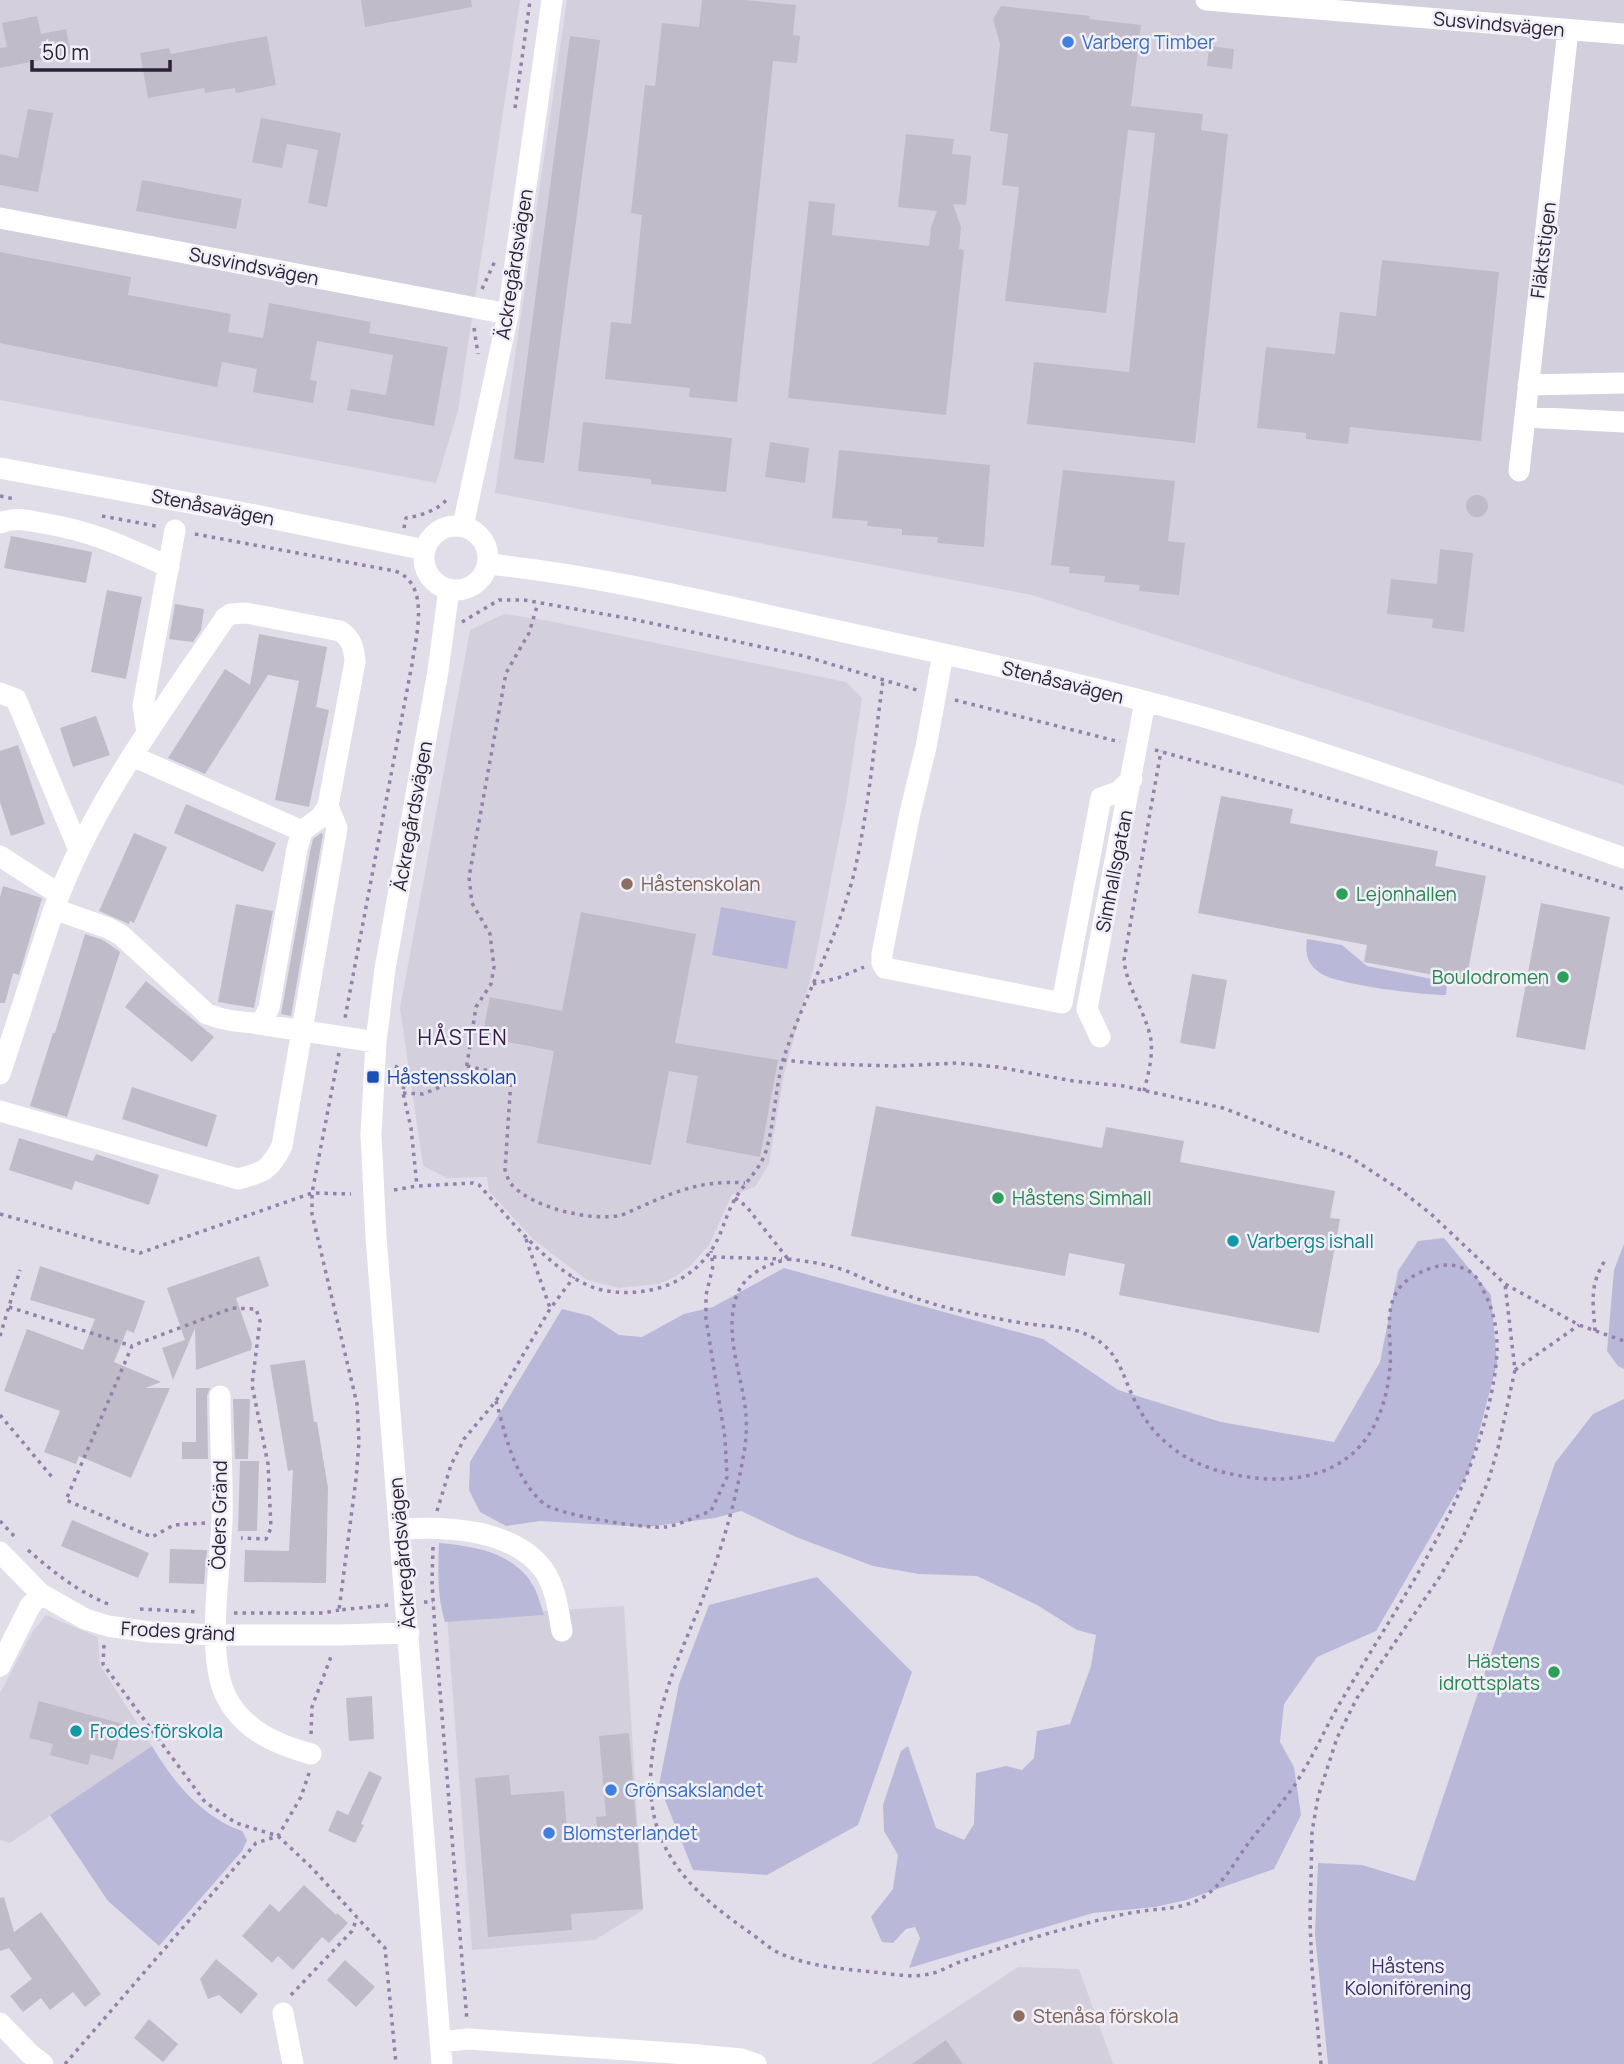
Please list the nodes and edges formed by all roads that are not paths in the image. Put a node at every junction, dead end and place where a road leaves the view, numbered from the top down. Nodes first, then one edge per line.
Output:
1 (552, 0) edge
2 (1206, 0) edge
3 (1568, 30) junction
4 (1624, 34) edge
5 (0, 218) edge
6 (508, 314) junction
7 (1624, 383) edge
8 (1528, 385) junction
9 (1525, 417) junction
10 (1624, 422) edge
11 (0, 468) edge
12 (1519, 471) dead end
13 (0, 523) edge
14 (463, 526) junction
15 (175, 530) dead end
16 (425, 550) junction
17 (488, 564) junction
18 (169, 567) junction
19 (449, 589) junction
20 (943, 654) junction
21 (0, 693) edge
22 (1146, 702) junction
23 (147, 733) junction
24 (132, 756) junction
25 (1132, 779) junction
26 (327, 806) junction
27 (302, 831) junction
28 (79, 850) junction
29 (0, 856) edge
30 (1624, 858) edge
31 (56, 902) junction
32 (252, 1023) junction
33 (303, 1032) junction
34 (1100, 1037) dead end
35 (376, 1042) junction
36 (0, 1074) edge
37 (0, 1111) edge
38 (220, 1396) dead end
39 (400, 1529) junction
40 (8, 1546) edge
41 (41, 1594) junction
42 (562, 1631) dead end
43 (409, 1633) junction
44 (216, 1635) junction
45 (0, 1666) edge
46 (311, 1754) road end
47 (283, 2013) road end
48 (0, 2022) edge
49 (440, 2042) junction
50 (7, 2046) edge
51 (571, 2056) edge
52 (43, 2064) edge
53 (293, 2064) edge
54 (442, 2064) edge
55 (755, 2064) edge

1 - 6 street, Äckregårdsvägen
2 - 3 street, Susvindsvägen
3 - 4 street, Susvindsvägen
3 - 8 street, Fläktstigen
5 - 6 street, Susvindsvägen
6 - 14 street, Äckregårdsvägen
7 - 8 street
8 - 9 street, Fläktstigen
9 - 10 street
9 - 12 street, Fläktstigen
11 - 16 street, Stenåsavägen
13 - 18 street
14 - 16 street
14 - 17 street
15 - 18 street
16 - 19 street
17 - 19 street
17 - 20 street, Stenåsavägen
18 - 23 street
19 - 35 street, Äckregårdsvägen
20 - 22 street, Stenåsavägen
20 - 25 street
21 - 28 street
22 - 25 street, Simhallsgatan
22 - 30 street, Stenåsavägen
23 - 24 street
23 - 26 street
24 - 27 street
24 - 28 street
25 - 34 street, Simhallsgatan
26 - 27 street
26 - 33 street
27 - 32 street
28 - 31 street
29 - 31 street
31 - 32 street
31 - 36 street
32 - 33 street
33 - 35 street
33 - 37 street
35 - 39 street, Äckregårdsvägen
38 - 44 street, Öders Gränd
39 - 42 street
39 - 43 street, Äckregårdsvägen
40 - 41 street, Frodes gränd
41 - 44 street, Frodes gränd
41 - 45 street
43 - 44 street, Frodes gränd
43 - 49 street, Äckregårdsvägen
44 - 46 street, Öders Gränd
47 - 53 street
48 - 50 street
49 - 51 street
49 - 54 street, Äckregårdsvägen
50 - 52 street
51 - 55 street

